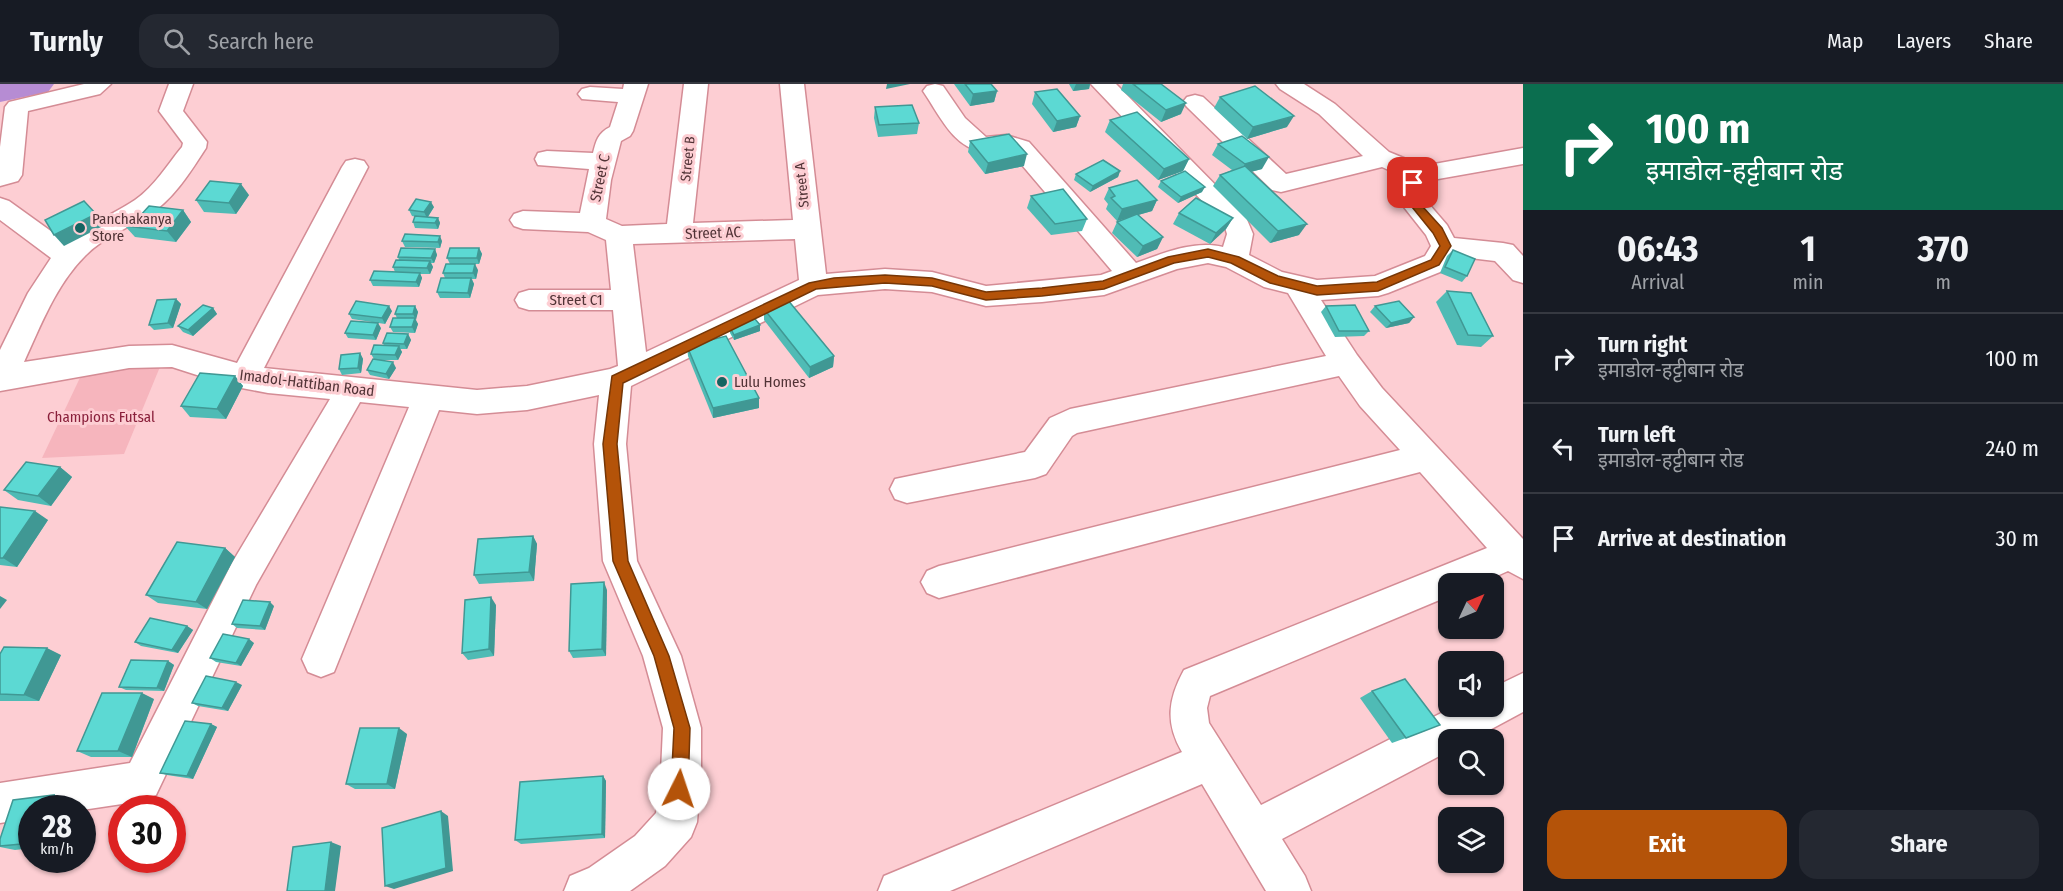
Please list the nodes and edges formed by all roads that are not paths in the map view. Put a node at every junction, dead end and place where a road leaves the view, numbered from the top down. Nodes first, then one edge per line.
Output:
1 (99, 84) edge
2 (182, 84) edge
3 (696, 84) edge
4 (792, 84) edge
5 (1103, 84) edge
6 (1288, 84) edge
7 (634, 90) edge
8 (935, 91) dead end
9 (590, 94) dead end
10 (1194, 102) dead end
11 (572, 134) dead end
12 (1523, 156) edge
13 (1382, 159) junction
14 (602, 162) junction
15 (356, 166) dead end
16 (1424, 176) junction
17 (0, 178) edge
18 (0, 207) edge
19 (523, 220) dead end
20 (592, 223) junction
21 (807, 229) junction
22 (680, 234) junction
23 (619, 236) junction
24 (1445, 246) junction
25 (68, 256) junction
26 (1234, 259) junction
27 (1523, 273) edge
28 (1131, 275) junction
29 (813, 285) junction
30 (1297, 285) junction
31 (529, 300) dead end
32 (624, 300) junction
33 (1346, 363) junction
34 (625, 375) junction
35 (245, 376) junction
36 (0, 379) edge
37 (352, 389) junction
38 (429, 397) junction
39 (1426, 458) junction
40 (907, 489) dead end
41 (1518, 558) edge
42 (939, 582) dead end
43 (321, 659) dead end
44 (1523, 692) edge
45 (1211, 760) junction
46 (0, 803) edge
47 (1254, 831) junction
48 (585, 891) edge
49 (899, 891) edge
50 (1290, 891) edge

1 - 17 street
2 - 25 street
3 - 22 street, Street B
4 - 21 street, Street A
5 - 26 street
6 - 13 street
7 - 9 street
7 - 14 street, Street C
8 - 28 street
10 - 13 street
11 - 14 street
12 - 16 street
13 - 16 street
14 - 20 street, Street C
15 - 35 street
16 - 24 street
18 - 25 street
19 - 20 street
20 - 23 street, Street C
21 - 22 street, Street AC
21 - 29 street, Street A
22 - 23 street, Street AC
23 - 32 street
24 - 27 street
24 - 30 street, Imadol-Hattiban Road
25 - 36 street
26 - 28 street, Imadol-Hattiban Road
26 - 30 street, Imadol-Hattiban Road
28 - 29 street, Imadol-Hattiban Road
29 - 34 street, Imadol-Hattiban Road
30 - 33 street
31 - 32 street, Street C1
32 - 34 street
33 - 39 street
33 - 40 street
34 - 38 street, Imadol-Hattiban Road
34 - 48 street
35 - 36 street, Imadol-Hattiban Road
35 - 37 street, Imadol-Hattiban Road
37 - 38 street, Imadol-Hattiban Road
37 - 46 street
38 - 43 street
39 - 41 street
39 - 42 street
41 - 45 street
44 - 47 street
45 - 47 street
45 - 49 street
47 - 50 street

